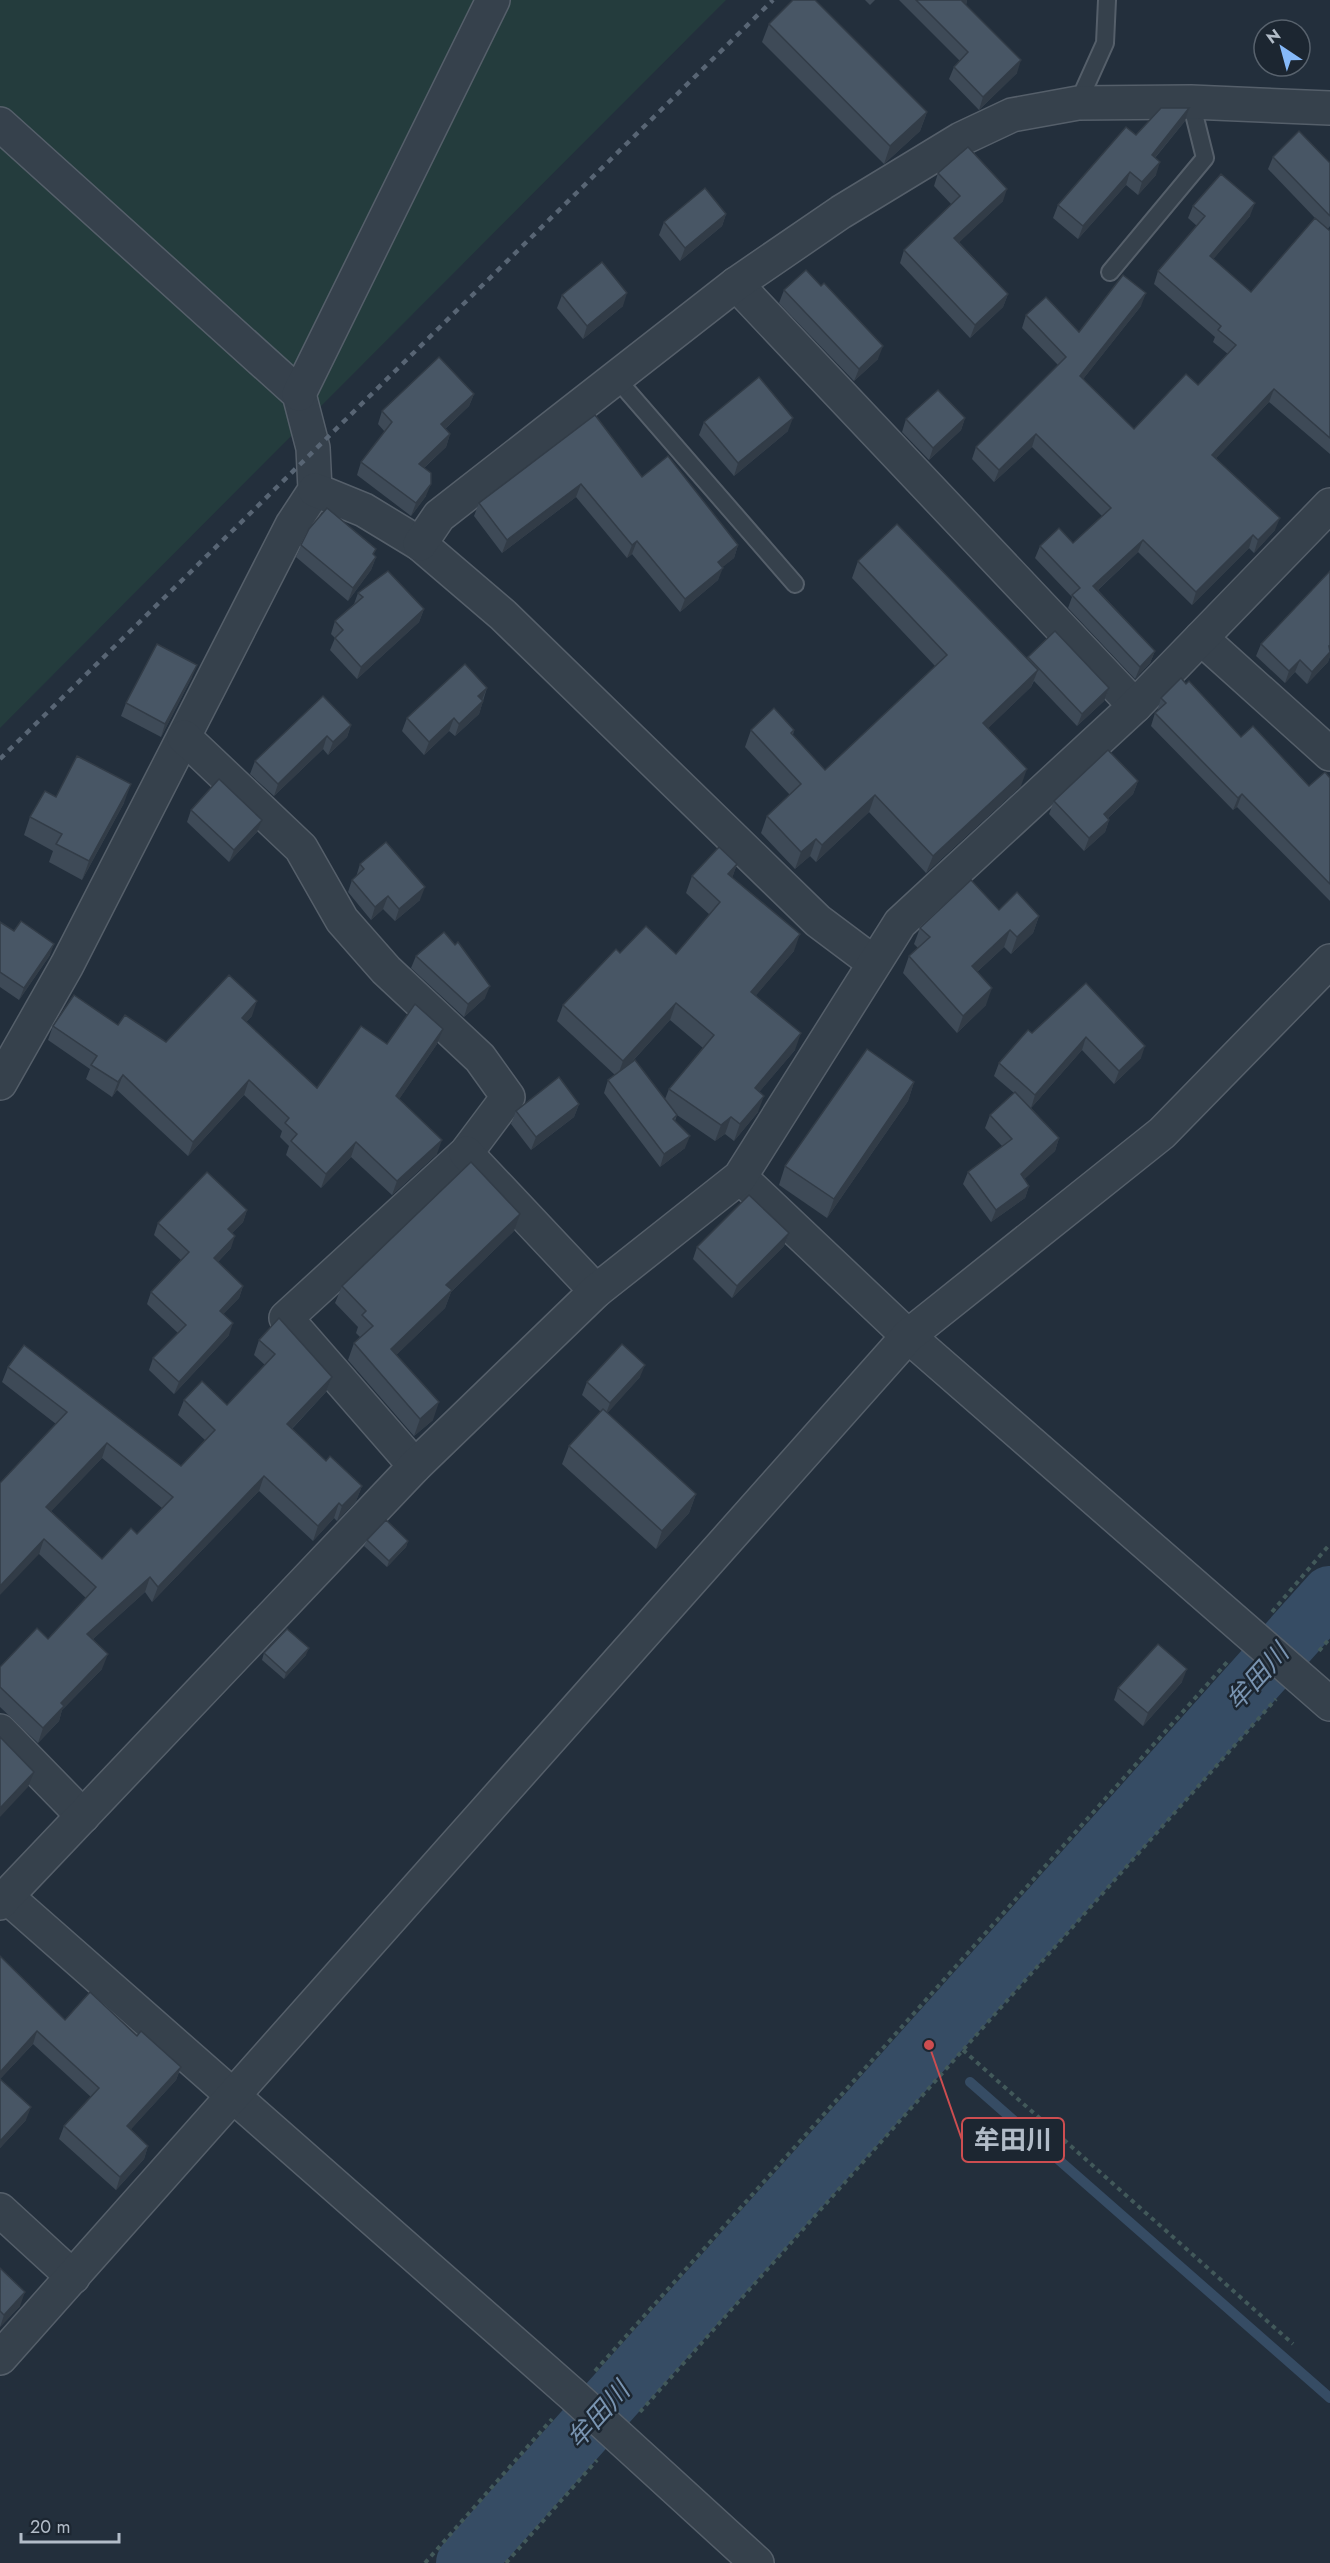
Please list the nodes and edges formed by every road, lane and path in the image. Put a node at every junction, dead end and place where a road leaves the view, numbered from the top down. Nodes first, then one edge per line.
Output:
1 (493, 0) edge
2 (1107, 0) edge
3 (1191, 102) junction
4 (1078, 103) junction
5 (1330, 108) edge
6 (0, 124) edge
7 (1110, 272) dead end
8 (736, 284) junction
9 (616, 378) junction
10 (299, 394) junction
11 (315, 490) junction
12 (1330, 505) edge
13 (420, 544) junction
14 (795, 584) dead end
15 (1201, 638) junction
16 (1135, 706) junction
17 (184, 737) junction
18 (1330, 754) edge
19 (1330, 961) edge
20 (874, 963) junction
21 (0, 1083) edge
22 (466, 1153) junction
23 (740, 1178) junction
24 (596, 1291) junction
25 (908, 1336) junction
26 (415, 1466) junction
27 (1330, 1544) edge
28 (1255, 1637) junction
29 (1295, 1673) junction
30 (1330, 1704) edge
31 (0, 1731) edge
32 (83, 1816) junction
33 (3, 1900) edge
34 (963, 2050) junction
35 (232, 2098) junction
36 (0, 2210) edge
37 (73, 2277) junction
38 (1293, 2344) dead end
39 (0, 2358) edge
40 (573, 2395) junction
41 (618, 2437) junction
42 (425, 2563) edge
43 (506, 2563) edge
44 (757, 2563) edge

1 - 10 street
2 - 4 lane
3 - 4 street
3 - 5 street
3 - 7 lane
4 - 8 street
6 - 10 street
8 - 9 street
8 - 16 street
9 - 13 street
9 - 14 lane
10 - 11 street
11 - 13 street
11 - 17 street
12 - 15 street
13 - 20 street
15 - 16 street
15 - 18 street
16 - 20 street
17 - 21 street
17 - 22 street
19 - 25 street
20 - 23 street
22 - 24 street
22 - 26 street
23 - 24 street
23 - 25 street
24 - 26 street
25 - 28 street
25 - 35 street
26 - 32 street
27 - 28 path
28 - 29 street
28 - 40 path
29 - 30 street
29 - 34 path
31 - 32 street
32 - 33 street
33 - 35 street
34 - 38 path
34 - 41 path
35 - 37 street
35 - 40 street
36 - 37 street
37 - 39 street
40 - 41 street
40 - 42 path
41 - 43 path
41 - 44 street

